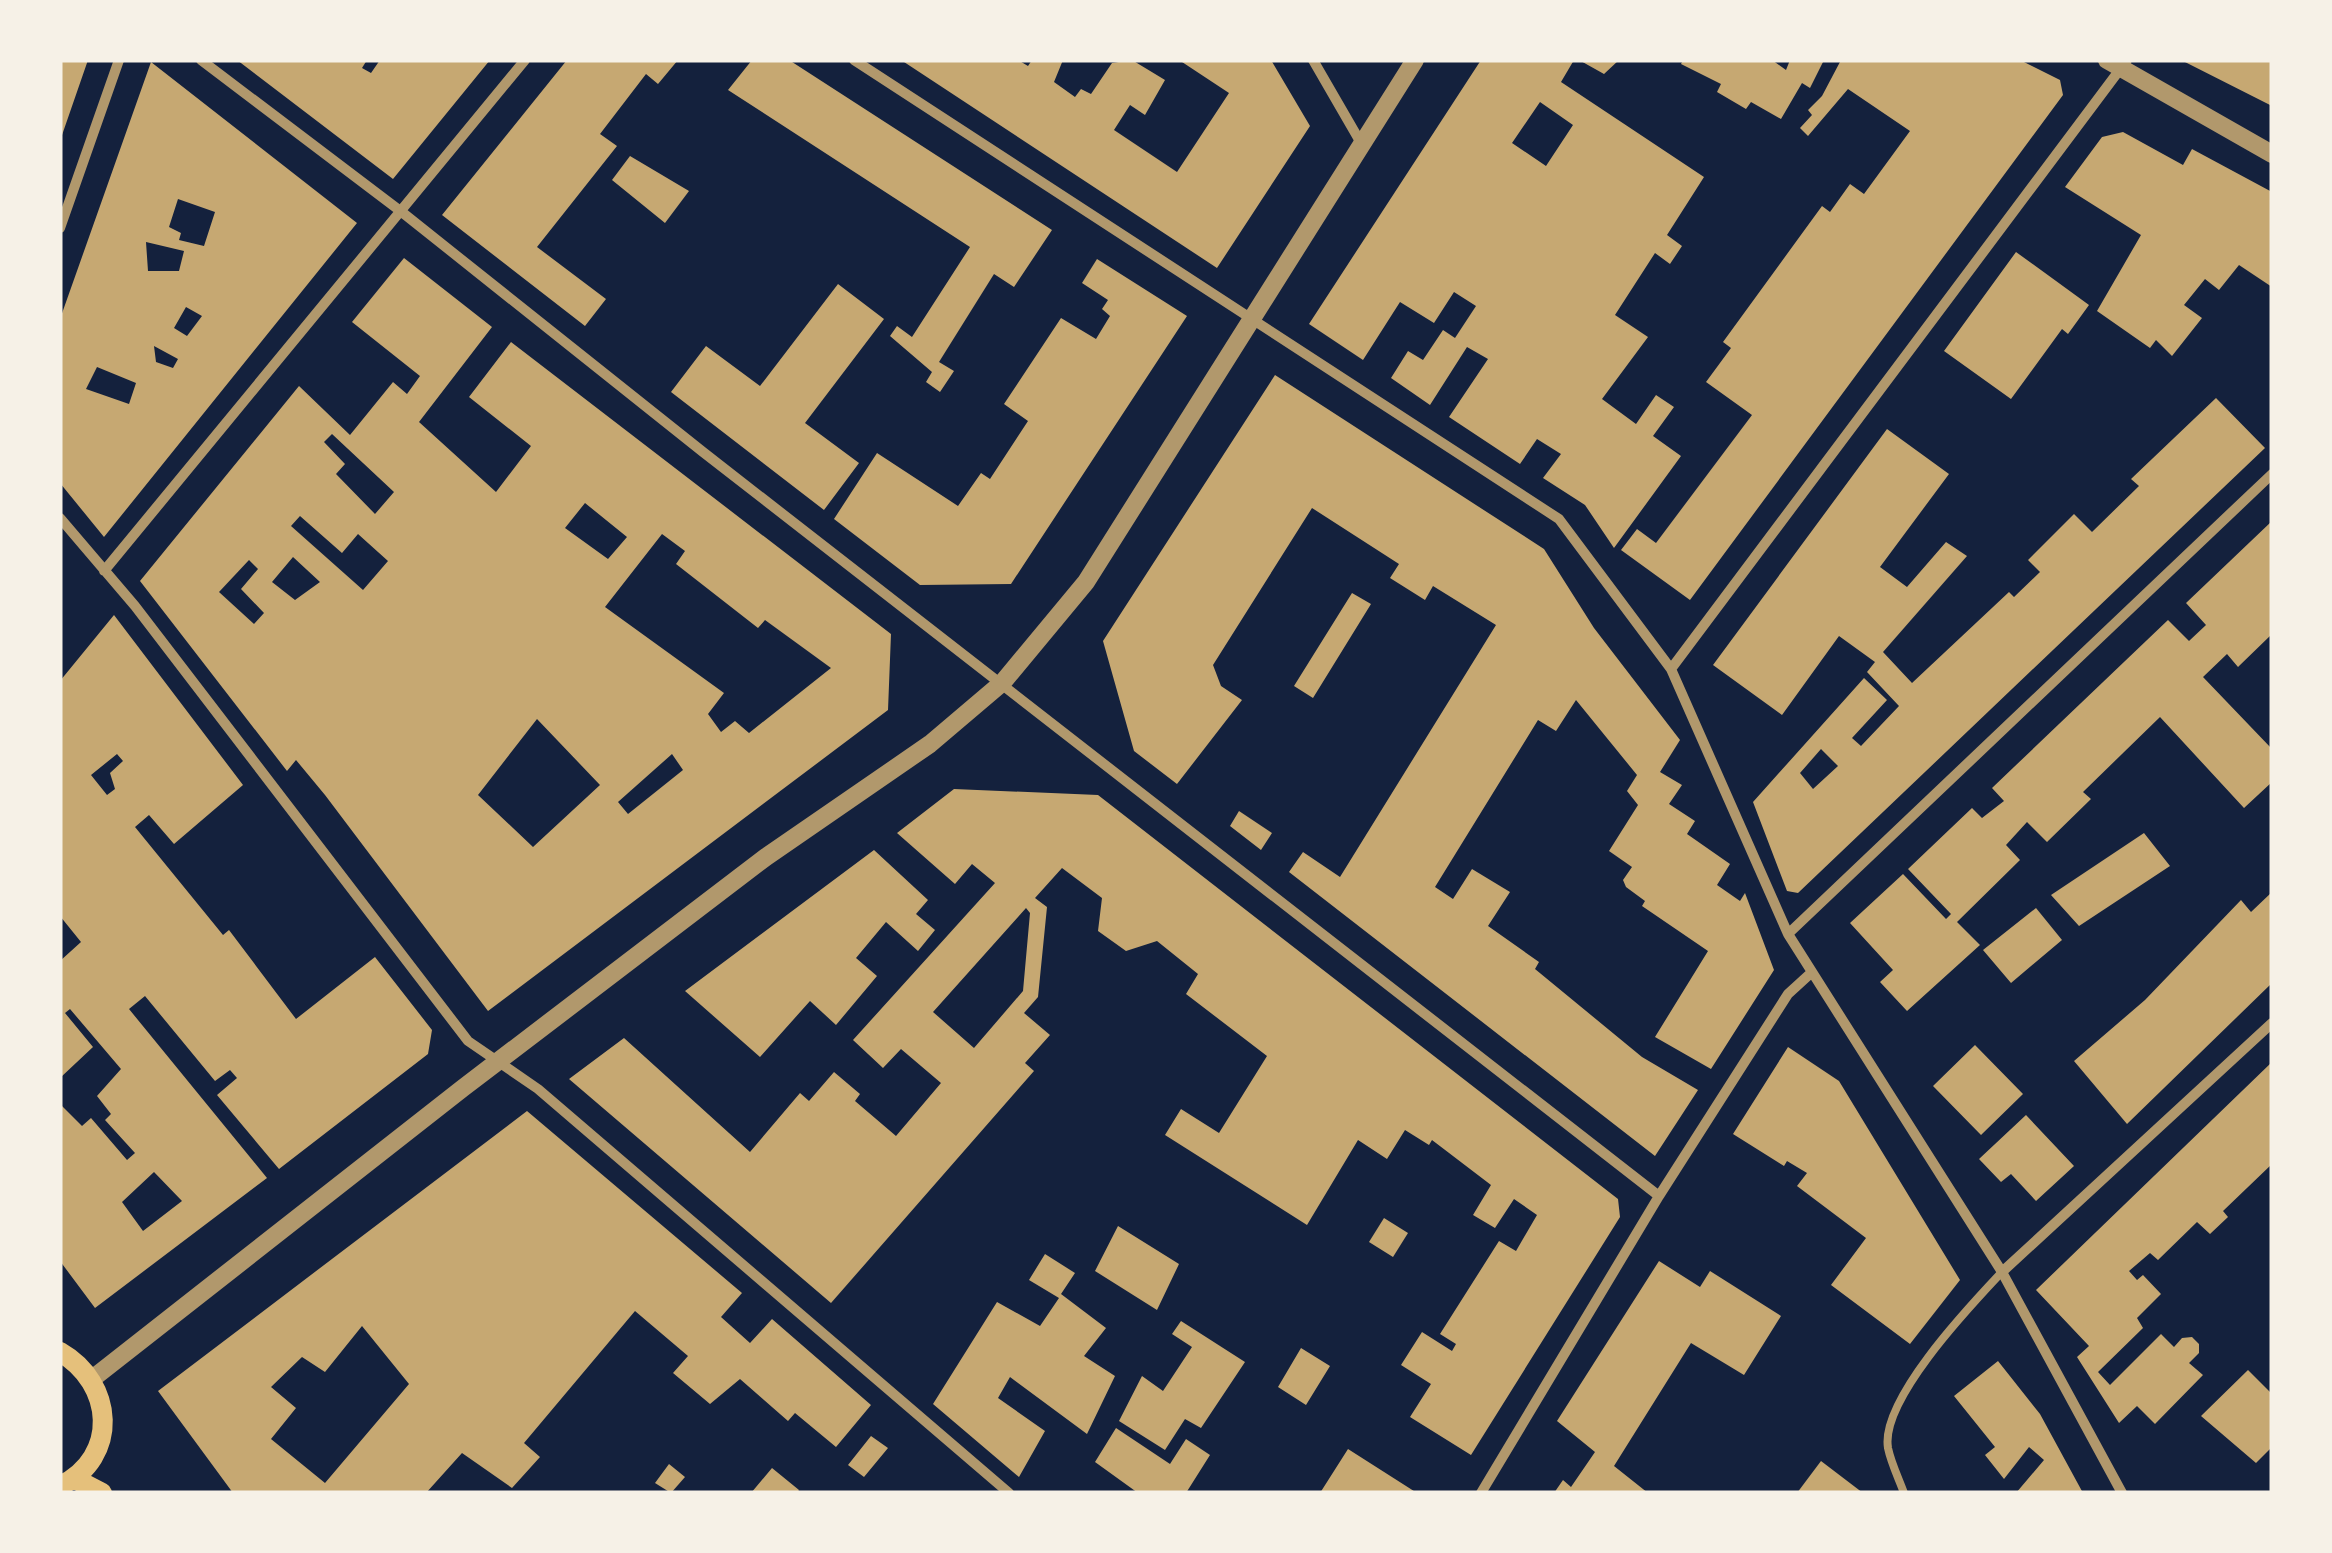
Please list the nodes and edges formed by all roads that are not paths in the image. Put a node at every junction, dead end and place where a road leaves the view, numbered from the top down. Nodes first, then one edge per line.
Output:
1 (119, 60) edge
2 (202, 60) edge
3 (524, 60) edge
4 (854, 60) edge
5 (1313, 60) edge
6 (1415, 60) edge
7 (2119, 62) edge
8 (1361, 143) junction
9 (2272, 154) edge
10 (403, 213) junction
11 (60, 228) edge
12 (1252, 322) junction
13 (2272, 474) edge
14 (60, 518) edge
15 (104, 571) junction
16 (1672, 669) junction
17 (1003, 682) junction
18 (1788, 934) junction
19 (1811, 972) junction
20 (2272, 1024) edge
21 (500, 1064) junction
22 (1659, 1196) junction
23 (2002, 1272) junction
24 (60, 1352) edge
25 (92, 1378) junction
26 (68, 1483) edge
27 (102, 1493) edge
28 (1009, 1493) edge
29 (1481, 1493) edge
30 (1904, 1493) edge
31 (2122, 1493) edge

1 - 11 street
2 - 10 street
3 - 10 street
4 - 12 street
5 - 8 street
6 - 8 street
7 - 9 street
7 - 16 street
8 - 12 street
10 - 15 street
10 - 17 street
12 - 16 street
12 - 17 street
13 - 18 street
14 - 15 street
15 - 21 street
16 - 18 street
17 - 21 street
17 - 22 street
18 - 19 street
19 - 22 street
19 - 23 street
20 - 23 street
21 - 25 street
21 - 28 street
22 - 29 street
23 - 30 lane
23 - 31 street
24 - 25 main road
25 - 26 main road
26 - 27 main road

